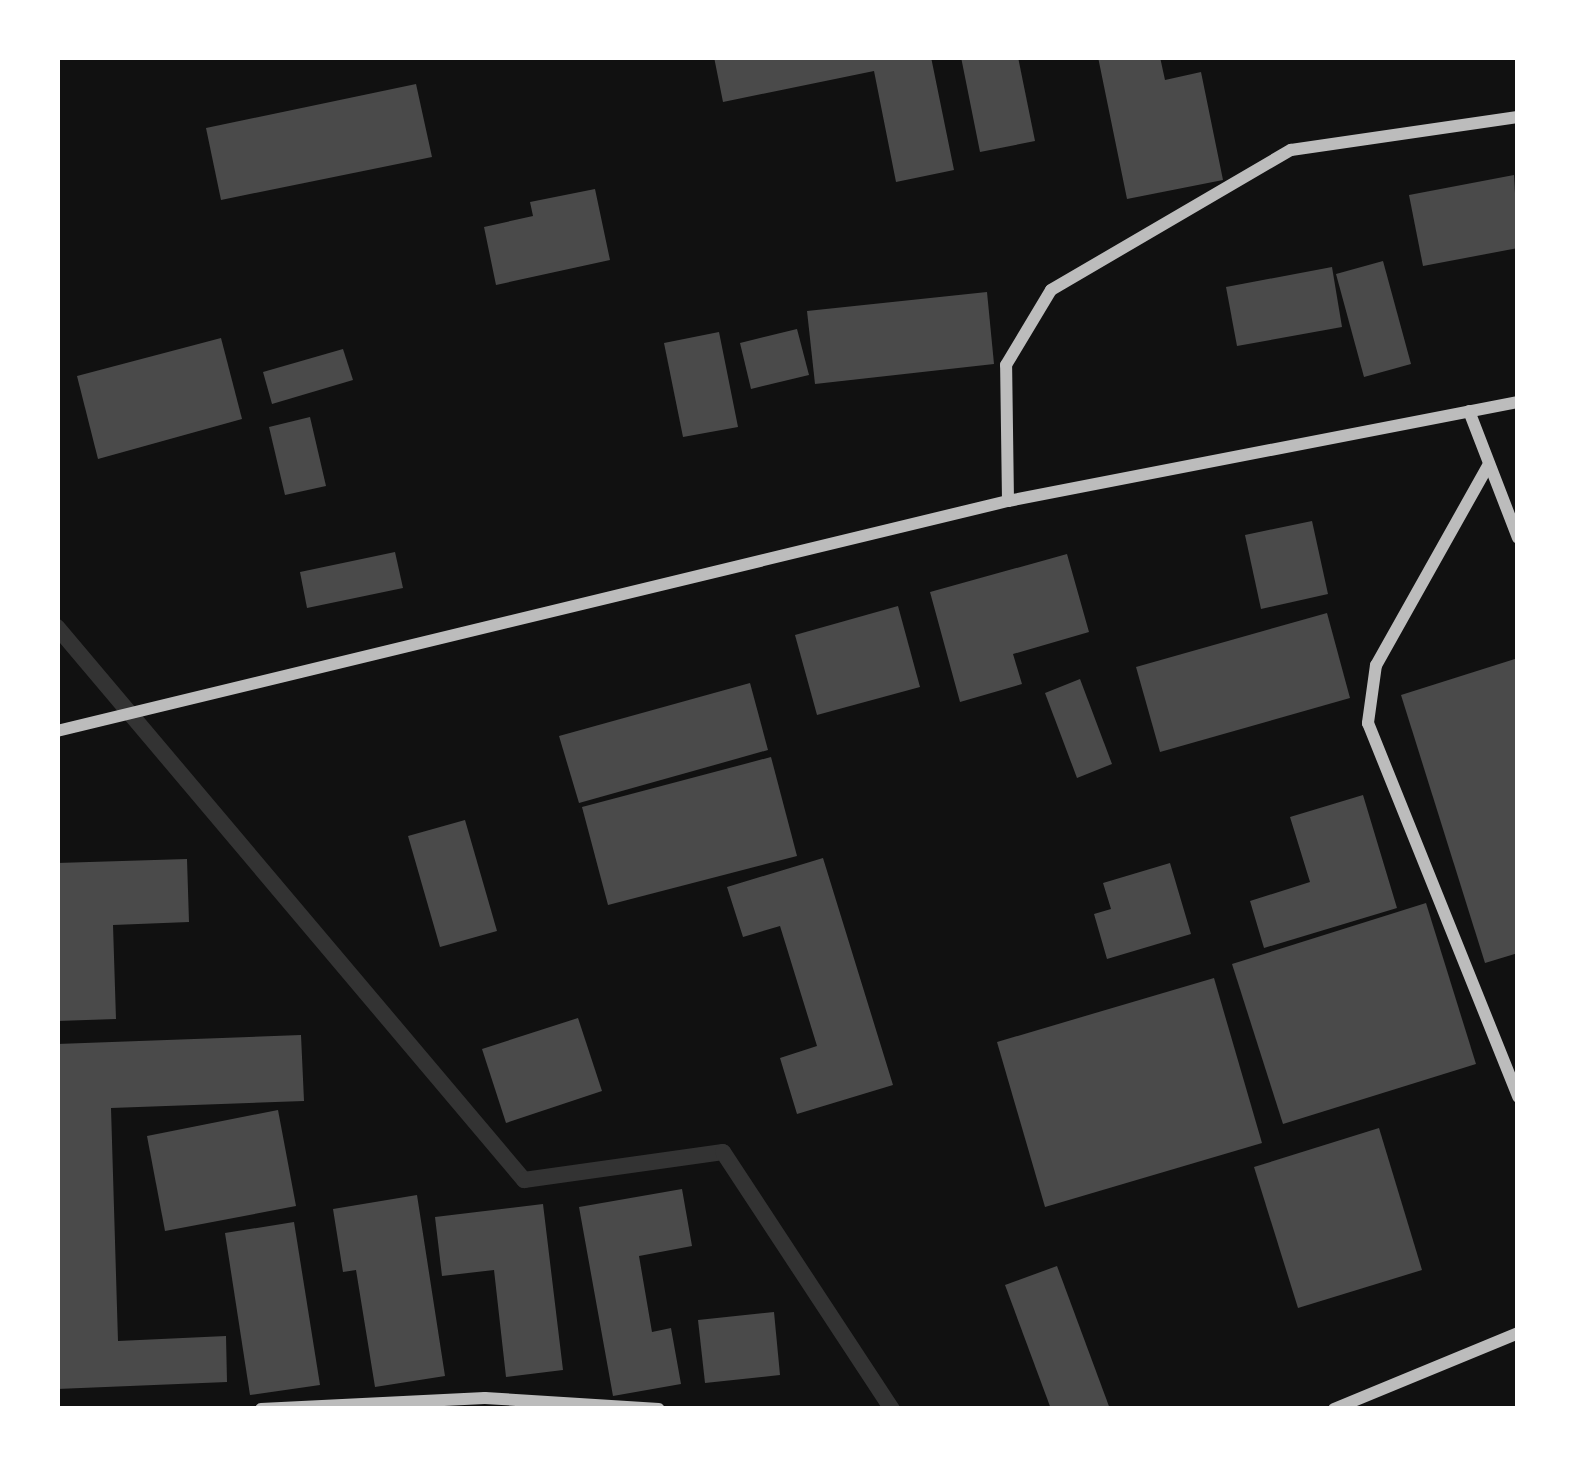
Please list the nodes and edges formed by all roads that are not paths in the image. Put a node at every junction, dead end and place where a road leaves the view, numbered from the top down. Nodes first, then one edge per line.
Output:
1 (1518, 116) edge
2 (1518, 402) edge
3 (1469, 411) junction
4 (1489, 464) junction
5 (1008, 501) junction
6 (1518, 538) edge
7 (57, 731) edge
8 (1518, 1096) edge
9 (1518, 1333) edge
10 (261, 1409) edge
11 (659, 1409) edge
12 (1334, 1409) edge

1 - 5 street
2 - 3 street
3 - 4 street
3 - 5 street
4 - 6 street
4 - 8 street
5 - 7 street
9 - 12 street
10 - 11 street

